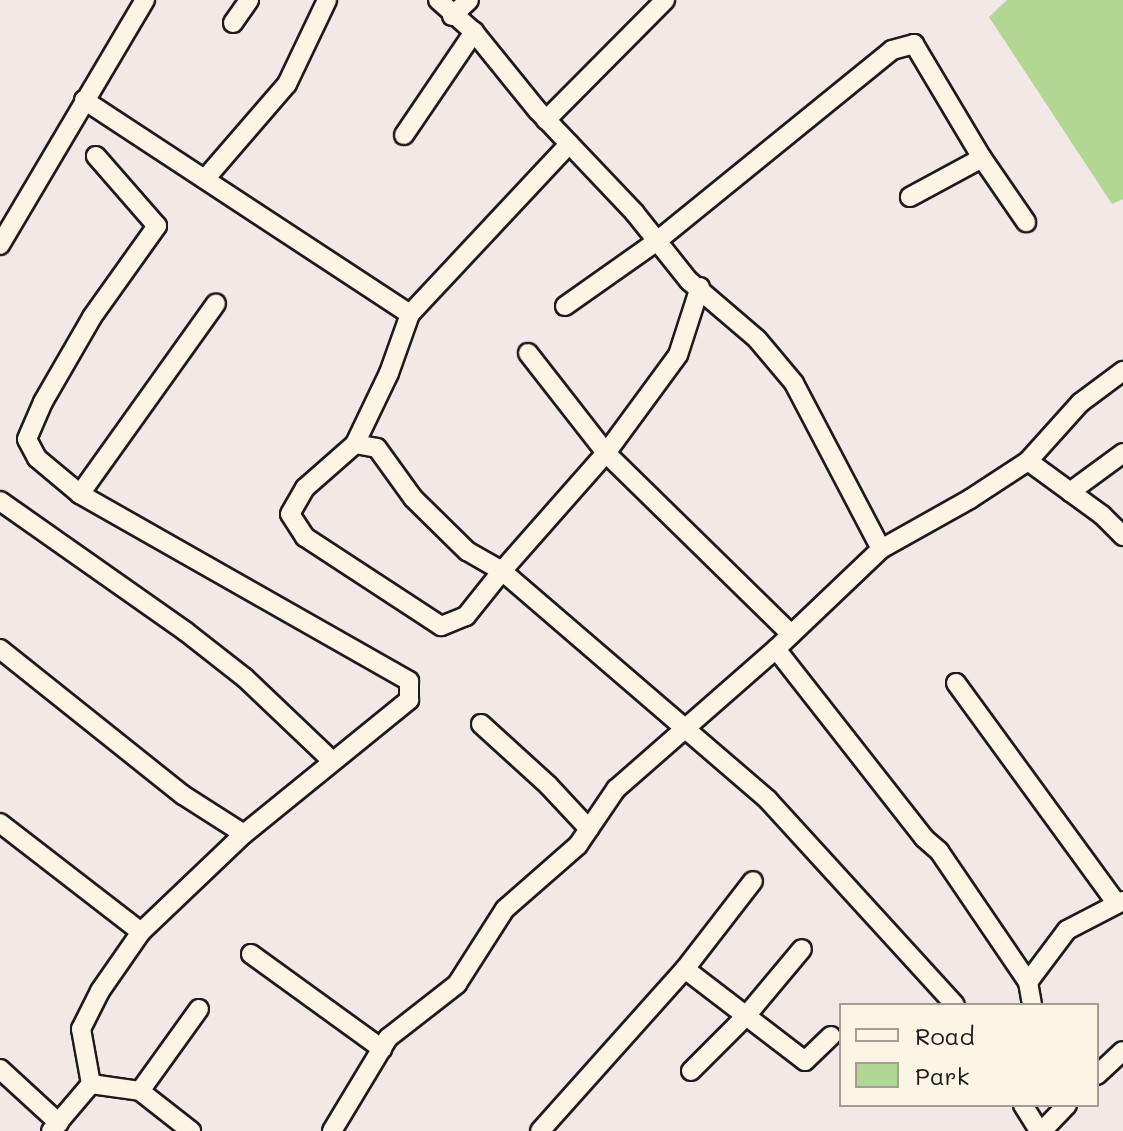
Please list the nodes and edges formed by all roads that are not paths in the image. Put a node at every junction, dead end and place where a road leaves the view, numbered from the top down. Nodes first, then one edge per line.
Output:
1 (145, 0) edge
2 (249, 0) edge
3 (327, 0) edge
4 (438, 0) edge
5 (469, 0) edge
6 (665, 0) edge
7 (452, 16) junction
8 (233, 23) dead end
9 (474, 32) junction
10 (84, 100) junction
11 (546, 120) junction
12 (404, 135) dead end
13 (569, 144) junction
14 (96, 156) dead end
15 (982, 158) junction
16 (205, 179) junction
17 (910, 197) dead end
18 (1026, 222) dead end
19 (657, 241) junction
20 (0, 245) edge
21 (700, 287) junction
22 (216, 303) dead end
23 (565, 306) dead end
24 (410, 314) junction
25 (528, 353) dead end
26 (1123, 371) edge
27 (355, 444) junction
28 (606, 453) junction
29 (1123, 453) edge
30 (1028, 461) junction
31 (1070, 492) junction
32 (80, 494) junction
33 (0, 501) edge
34 (1123, 536) edge
35 (881, 549) junction
36 (502, 571) junction
37 (791, 634) junction
38 (0, 649) edge
39 (776, 649) junction
40 (956, 683) dead end
41 (481, 724) dead end
42 (685, 729) junction
43 (331, 760) junction
44 (0, 823) edge
45 (589, 829) junction
46 (244, 834) junction
47 (753, 881) dead end
48 (1120, 903) edge
49 (141, 932) junction
50 (802, 949) dead end
51 (251, 954) dead end
52 (685, 969) junction
53 (1028, 982) junction
54 (953, 1003) edge
55 (1032, 1003) edge
56 (199, 1009) dead end
57 (746, 1016) junction
58 (831, 1036) dead end
59 (382, 1049) junction
60 (1123, 1051) edge
61 (0, 1069) edge
62 (691, 1071) dead end
63 (1099, 1073) edge
64 (91, 1084) junction
65 (140, 1091) junction
66 (1024, 1107) edge
67 (1065, 1107) edge
68 (55, 1127) edge
69 (191, 1131) edge
70 (332, 1131) edge
71 (541, 1131) edge
72 (1040, 1131) edge

1 - 10 street
2 - 8 street
3 - 16 street
4 - 7 street
5 - 7 street
6 - 11 street
7 - 9 street
9 - 11 street
9 - 12 street
10 - 16 street
10 - 20 street
11 - 13 street
13 - 19 street
13 - 24 street
14 - 32 street
15 - 17 street
15 - 18 street
15 - 19 street
16 - 24 street
19 - 21 street
19 - 23 street
21 - 28 street
21 - 35 street
22 - 32 street
24 - 27 street
25 - 28 street
26 - 30 street
27 - 36 street
27 - 36 street
28 - 36 street
28 - 37 street
29 - 31 street
30 - 31 street
30 - 35 street
31 - 34 street
32 - 43 street
33 - 43 street
35 - 37 street
36 - 42 street
37 - 39 street
38 - 46 street
39 - 42 street
39 - 53 street
40 - 48 street
41 - 45 street
42 - 45 street
42 - 54 street
43 - 46 street
44 - 49 street
45 - 59 street
46 - 49 street
47 - 52 street
48 - 53 street
49 - 64 street
50 - 57 street
51 - 59 street
52 - 57 street
52 - 71 street
53 - 55 street
56 - 65 street
57 - 58 street
57 - 62 street
59 - 70 street
60 - 63 street
61 - 68 street
64 - 65 street
64 - 68 street
65 - 69 street
66 - 72 street
67 - 72 street

